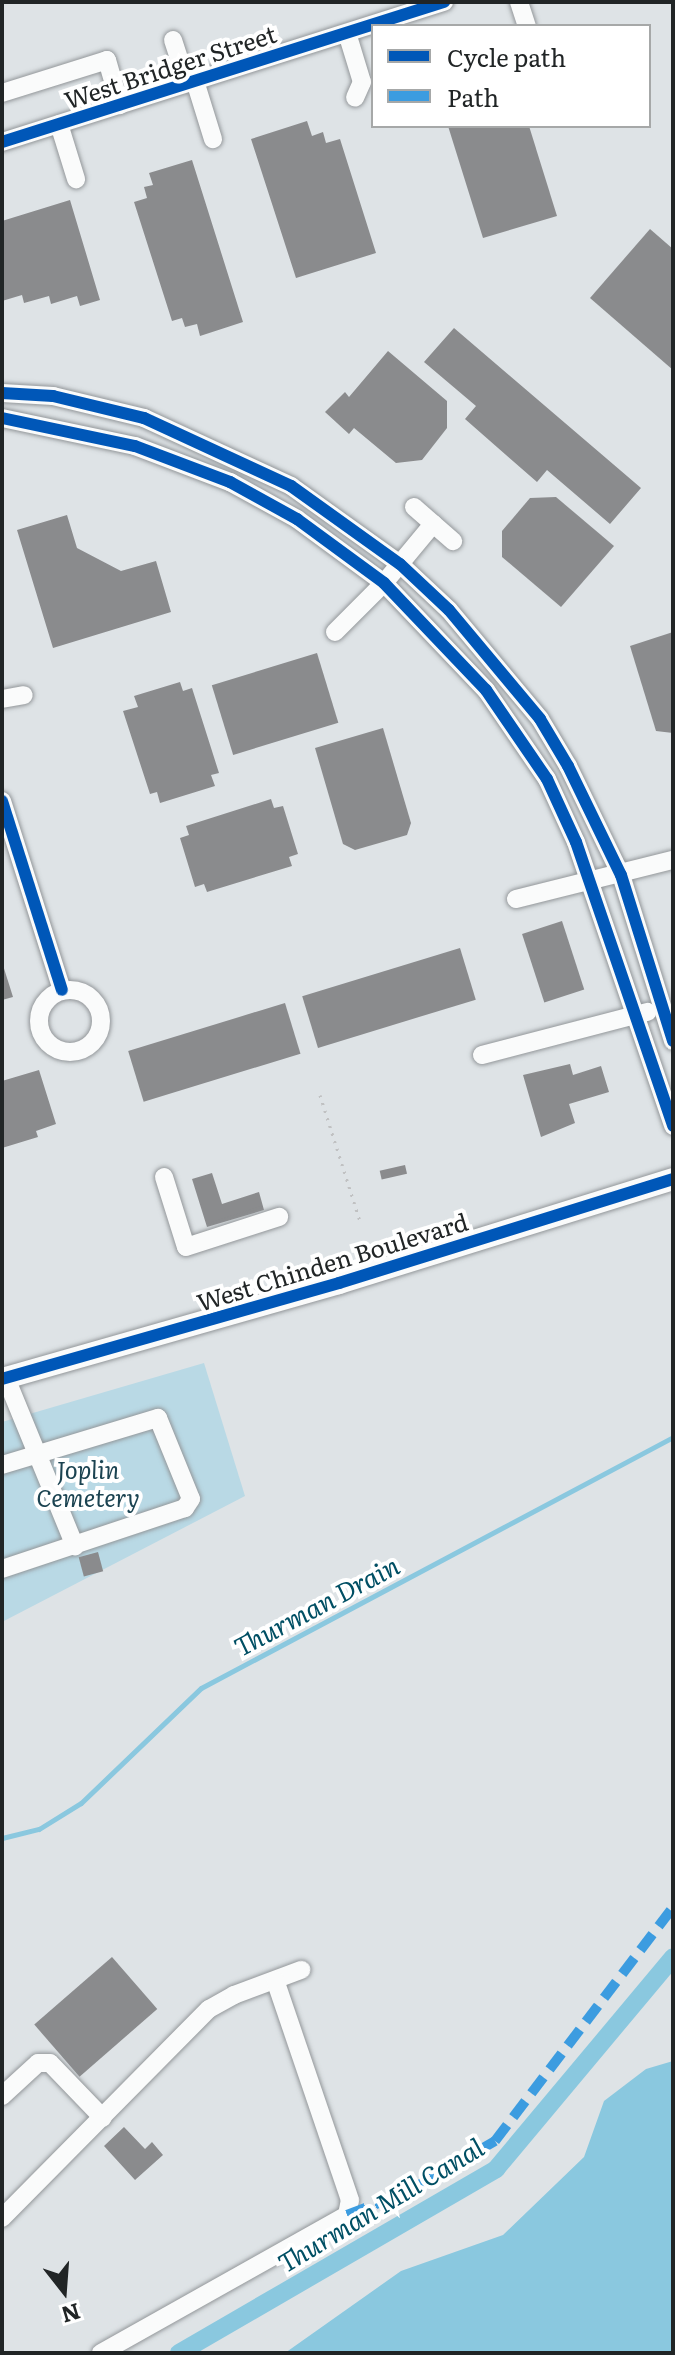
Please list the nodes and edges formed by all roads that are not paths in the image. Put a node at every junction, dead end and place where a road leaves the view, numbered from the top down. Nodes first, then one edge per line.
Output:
1 (444, 2) edge
2 (519, 2) edge
3 (400, 21) edge
4 (526, 24) edge
5 (371, 28) edge
6 (347, 33) junction
7 (173, 40) dead end
8 (191, 82) junction
9 (2, 93) edge
10 (355, 98) dead end
11 (120, 105) junction
12 (59, 124) junction
13 (213, 139) dead end
14 (2, 142) edge
15 (76, 179) dead end
16 (2, 393) edge
17 (2, 418) edge
18 (414, 507) dead end
19 (433, 524) junction
20 (453, 541) dead end
21 (400, 564) junction
22 (384, 583) junction
23 (335, 632) dead end
24 (24, 695) dead end
25 (2, 699) edge
26 (2, 801) edge
27 (673, 860) edge
28 (621, 875) junction
29 (594, 884) junction
30 (516, 899) dead end
31 (62, 990) dead end
32 (667, 1006) edge
33 (635, 1015) junction
34 (673, 1041) edge
35 (482, 1055) dead end
36 (673, 1126) edge
37 (164, 1177) dead end
38 (673, 1179) edge
39 (279, 1217) dead end
40 (4, 1378) edge
41 (38, 1455) junction
42 (2, 1465) edge
43 (75, 1546) junction
44 (2, 1569) edge
45 (301, 1970) dead end
46 (275, 1980) junction
47 (2, 2096) edge
48 (103, 2118) junction
49 (2, 2218) edge
50 (101, 2353) edge

1 - 3 street, West Bridger Street
2 - 4 street
5 - 6 street, West Bridger Street
6 - 8 street, West Bridger Street
6 - 10 street
7 - 8 street
8 - 11 street, West Bridger Street
8 - 13 street
9 - 11 street
11 - 12 street, West Bridger Street
12 - 14 street, West Bridger Street
12 - 15 street
16 - 21 street
17 - 22 street
18 - 19 street
19 - 20 street
19 - 21 street
21 - 22 street
21 - 28 street
22 - 23 street
22 - 29 street
24 - 25 street
26 - 31 street
27 - 28 street
28 - 29 street
28 - 32 street
29 - 30 street
29 - 33 street
32 - 33 street
32 - 34 street
33 - 35 street
33 - 36 street
37 - 39 street
38 - 40 main road, West Chinden Boulevard
40 - 41 street
41 - 42 street
41 - 43 street
41 - 43 street
43 - 44 street
45 - 46 street
46 - 48 street
46 - 50 street
47 - 48 street
48 - 49 street

